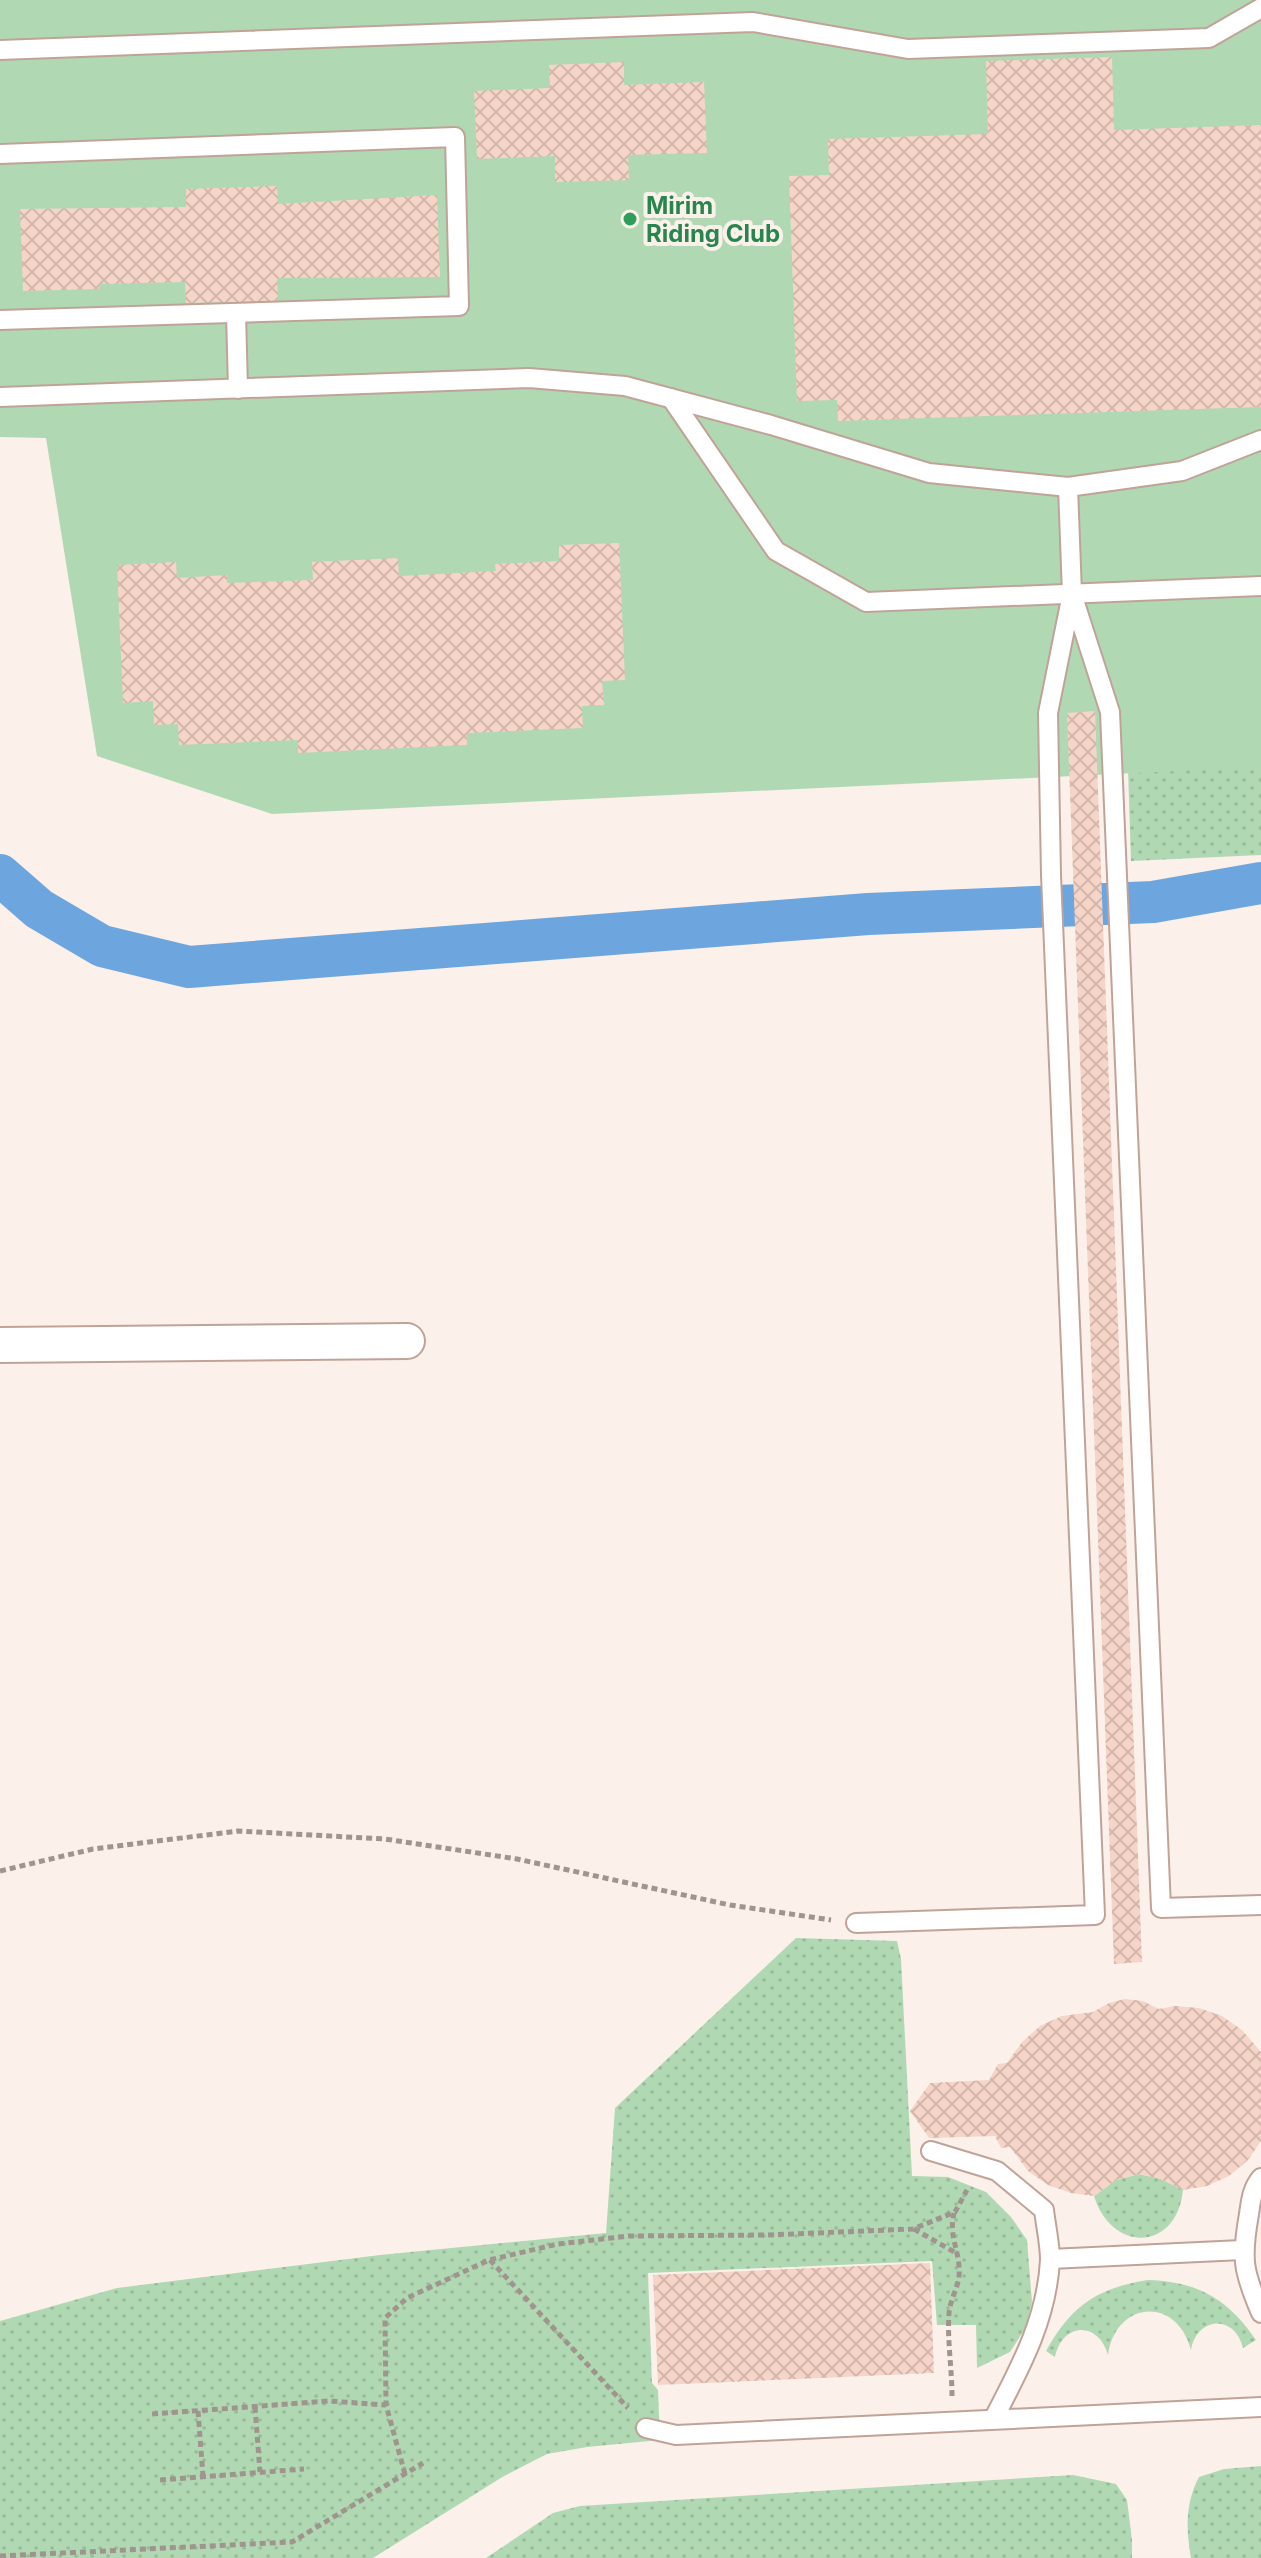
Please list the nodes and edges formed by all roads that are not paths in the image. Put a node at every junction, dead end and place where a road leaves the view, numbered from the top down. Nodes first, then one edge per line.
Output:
1 (1261, 8) edge
2 (0, 50) edge
3 (0, 154) edge
4 (236, 313) junction
5 (0, 320) edge
6 (238, 389) junction
7 (0, 397) edge
8 (671, 398) junction
9 (1261, 440) edge
10 (1068, 487) junction
11 (1261, 586) edge
12 (1072, 594) junction
13 (407, 1341) dead end
14 (0, 1345) edge
15 (1261, 1905) edge
16 (856, 1923) road end
17 (931, 2151) dead end
18 (1261, 2178) edge
19 (1242, 2250) junction
20 (1050, 2259) junction
21 (1261, 2313) edge
22 (1261, 2407) edge
23 (994, 2418) junction
24 (646, 2428) road end

1 - 2 lane
3 - 4 lane
4 - 5 lane
4 - 6 lane
6 - 7 lane
6 - 8 lane
8 - 10 lane
8 - 12 lane
9 - 10 lane
10 - 12 lane
11 - 12 lane
12 - 15 lane
12 - 16 lane
13 - 14 street
17 - 20 lane
18 - 19 lane
19 - 20 lane
19 - 21 lane
20 - 23 lane
22 - 23 lane
23 - 24 lane

